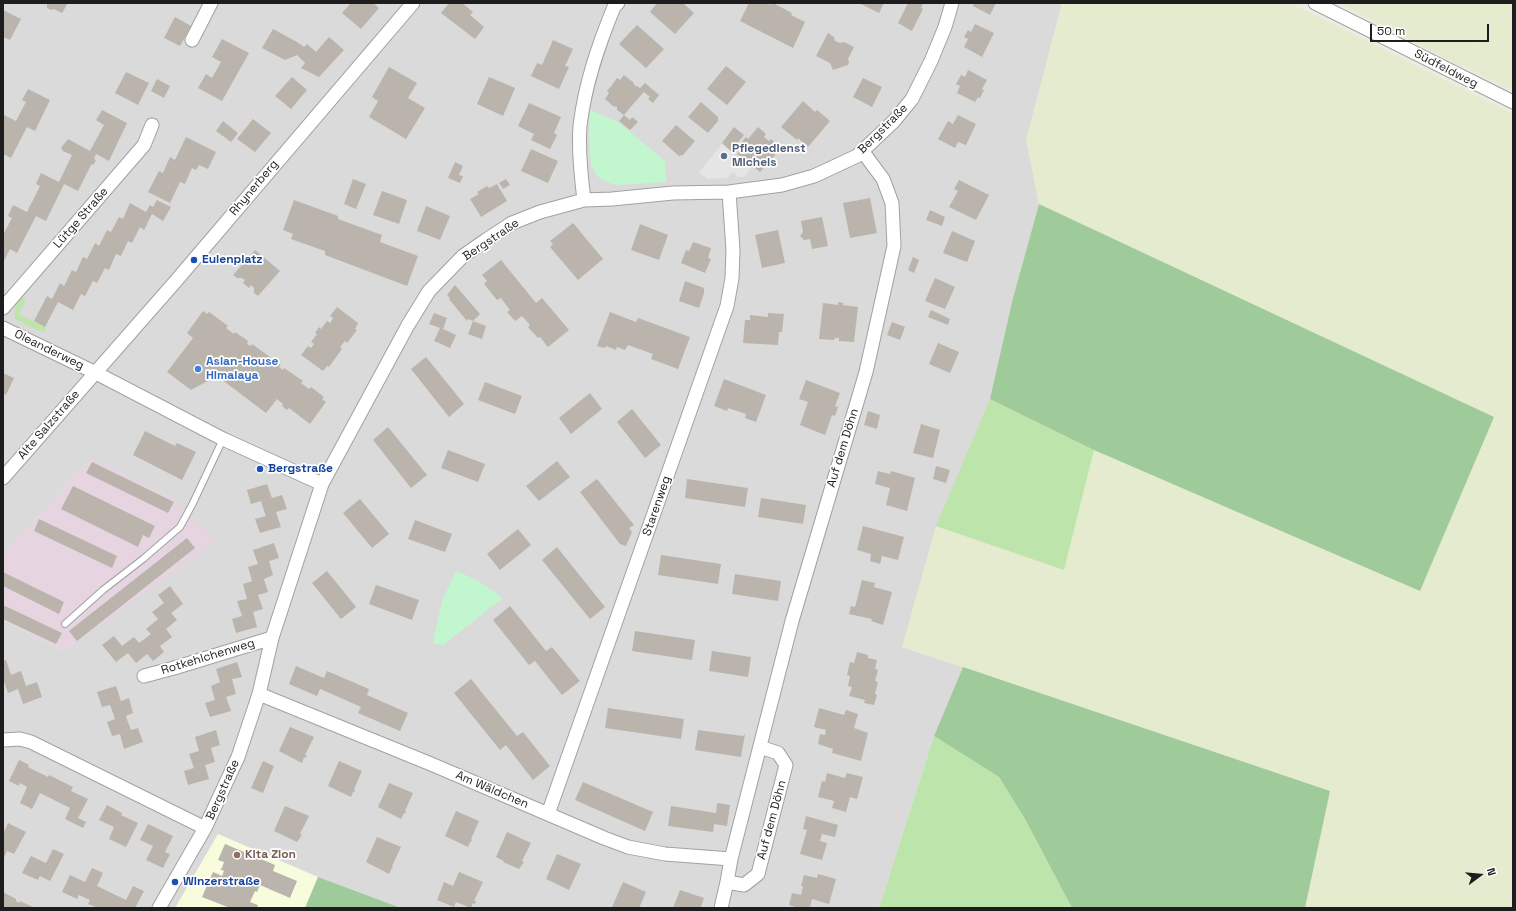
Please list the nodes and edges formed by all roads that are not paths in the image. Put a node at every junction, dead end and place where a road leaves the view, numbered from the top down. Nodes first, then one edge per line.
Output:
1 (212, 3) edge
2 (413, 3) edge
3 (618, 3) edge
4 (952, 3) edge
5 (1316, 3) edge
6 (192, 40) dead end
7 (1513, 102) edge
8 (152, 124) dead end
9 (863, 152) junction
10 (729, 192) junction
11 (584, 200) junction
12 (3, 308) edge
13 (3, 328) edge
14 (96, 372) junction
15 (223, 439) junction
16 (3, 478) edge
17 (322, 484) junction
18 (65, 624) dead end
19 (272, 638) junction
20 (144, 676) dead end
21 (259, 694) junction
22 (3, 740) edge
23 (760, 747) junction
24 (548, 814) junction
25 (205, 828) junction
26 (731, 859) junction
27 (727, 882) junction
28 (159, 908) edge
29 (721, 908) edge

1 - 6 street
2 - 14 street, Rhynerberg
3 - 11 street
4 - 9 street, Bergstraße
5 - 7 street, Südfeldweg
8 - 12 street, Lütge Straße
9 - 10 street, Bergstraße
9 - 23 street, Auf dem Döhn
10 - 11 street, Bergstraße
10 - 24 street, Starenweg
11 - 17 street, Bergstraße
13 - 14 street, Oleanderweg
14 - 15 street
14 - 16 street, Alte Salzstraße
15 - 17 street
15 - 18 lane
17 - 19 street, Bergstraße
19 - 20 street, Rotkehlchenweg
19 - 21 street, Bergstraße
21 - 24 street, Am Wäldchen
21 - 25 street, Bergstraße
22 - 25 street
23 - 26 street, Auf dem Döhn
23 - 27 street, Auf dem Döhn
24 - 26 street, Am Wäldchen
25 - 28 street, Bergstraße
26 - 27 street, Auf dem Döhn
27 - 29 street, Auf dem Döhn

